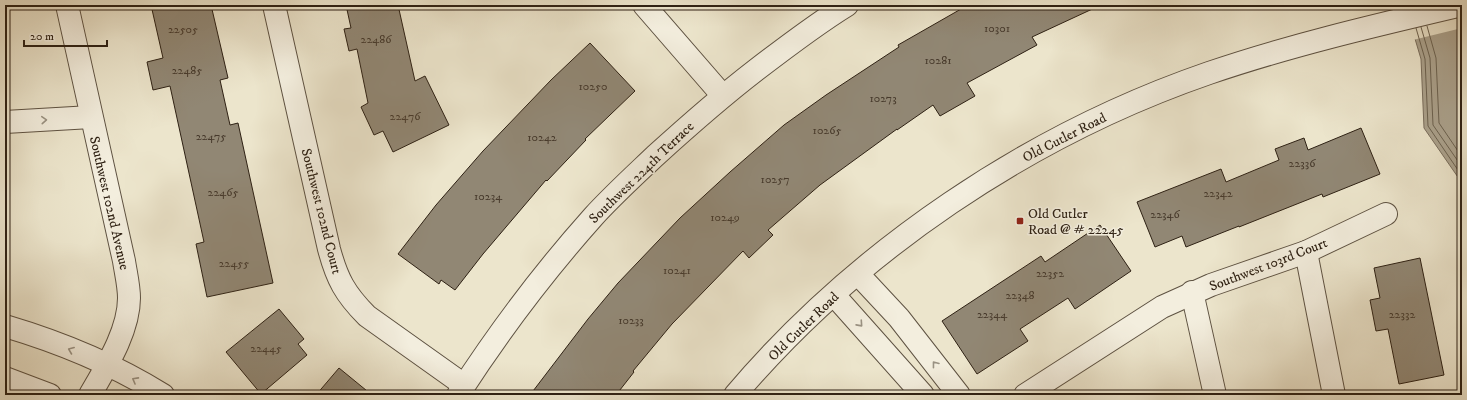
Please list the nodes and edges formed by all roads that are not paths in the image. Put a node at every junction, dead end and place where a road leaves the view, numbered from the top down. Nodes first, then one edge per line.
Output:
1 (66, 5) edge
2 (274, 5) edge
3 (644, 5) edge
4 (847, 5) edge
5 (1462, 5) edge
6 (723, 96) junction
7 (91, 117) junction
8 (5, 122) edge
9 (1386, 214) dead end
10 (1306, 252) junction
11 (858, 274) junction
12 (1192, 292) junction
13 (834, 295) junction
14 (5, 326) edge
15 (107, 365) junction
16 (5, 378) edge
17 (461, 390) edge
18 (50, 395) edge
19 (90, 395) edge
20 (163, 395) edge
21 (736, 395) edge
22 (923, 395) edge
23 (959, 395) edge
24 (1025, 395) edge
25 (1215, 395) edge
26 (1334, 395) edge

1 - 7 street, Southwest 102nd Avenue
2 - 17 street, Southwest 102nd Court
3 - 6 street
4 - 6 street, Southwest 224th Terrace
5 - 11 street, Old Cutler Road
6 - 17 street, Southwest 224th Terrace
8 -> 7 street
7 - 15 street, Southwest 102nd Avenue
9 - 10 street, Southwest 103rd Court
10 - 12 street, Southwest 103rd Court
10 - 26 street
11 - 13 street, Old Cutler Road
23 -> 11 street
12 - 24 street, Southwest 103rd Court
12 - 25 street, Southwest 103rd Court
13 - 21 street, Old Cutler Road
13 -> 22 street
15 -> 14 street
15 - 19 street, Southwest 102nd Avenue
20 -> 15 street
16 - 18 street

